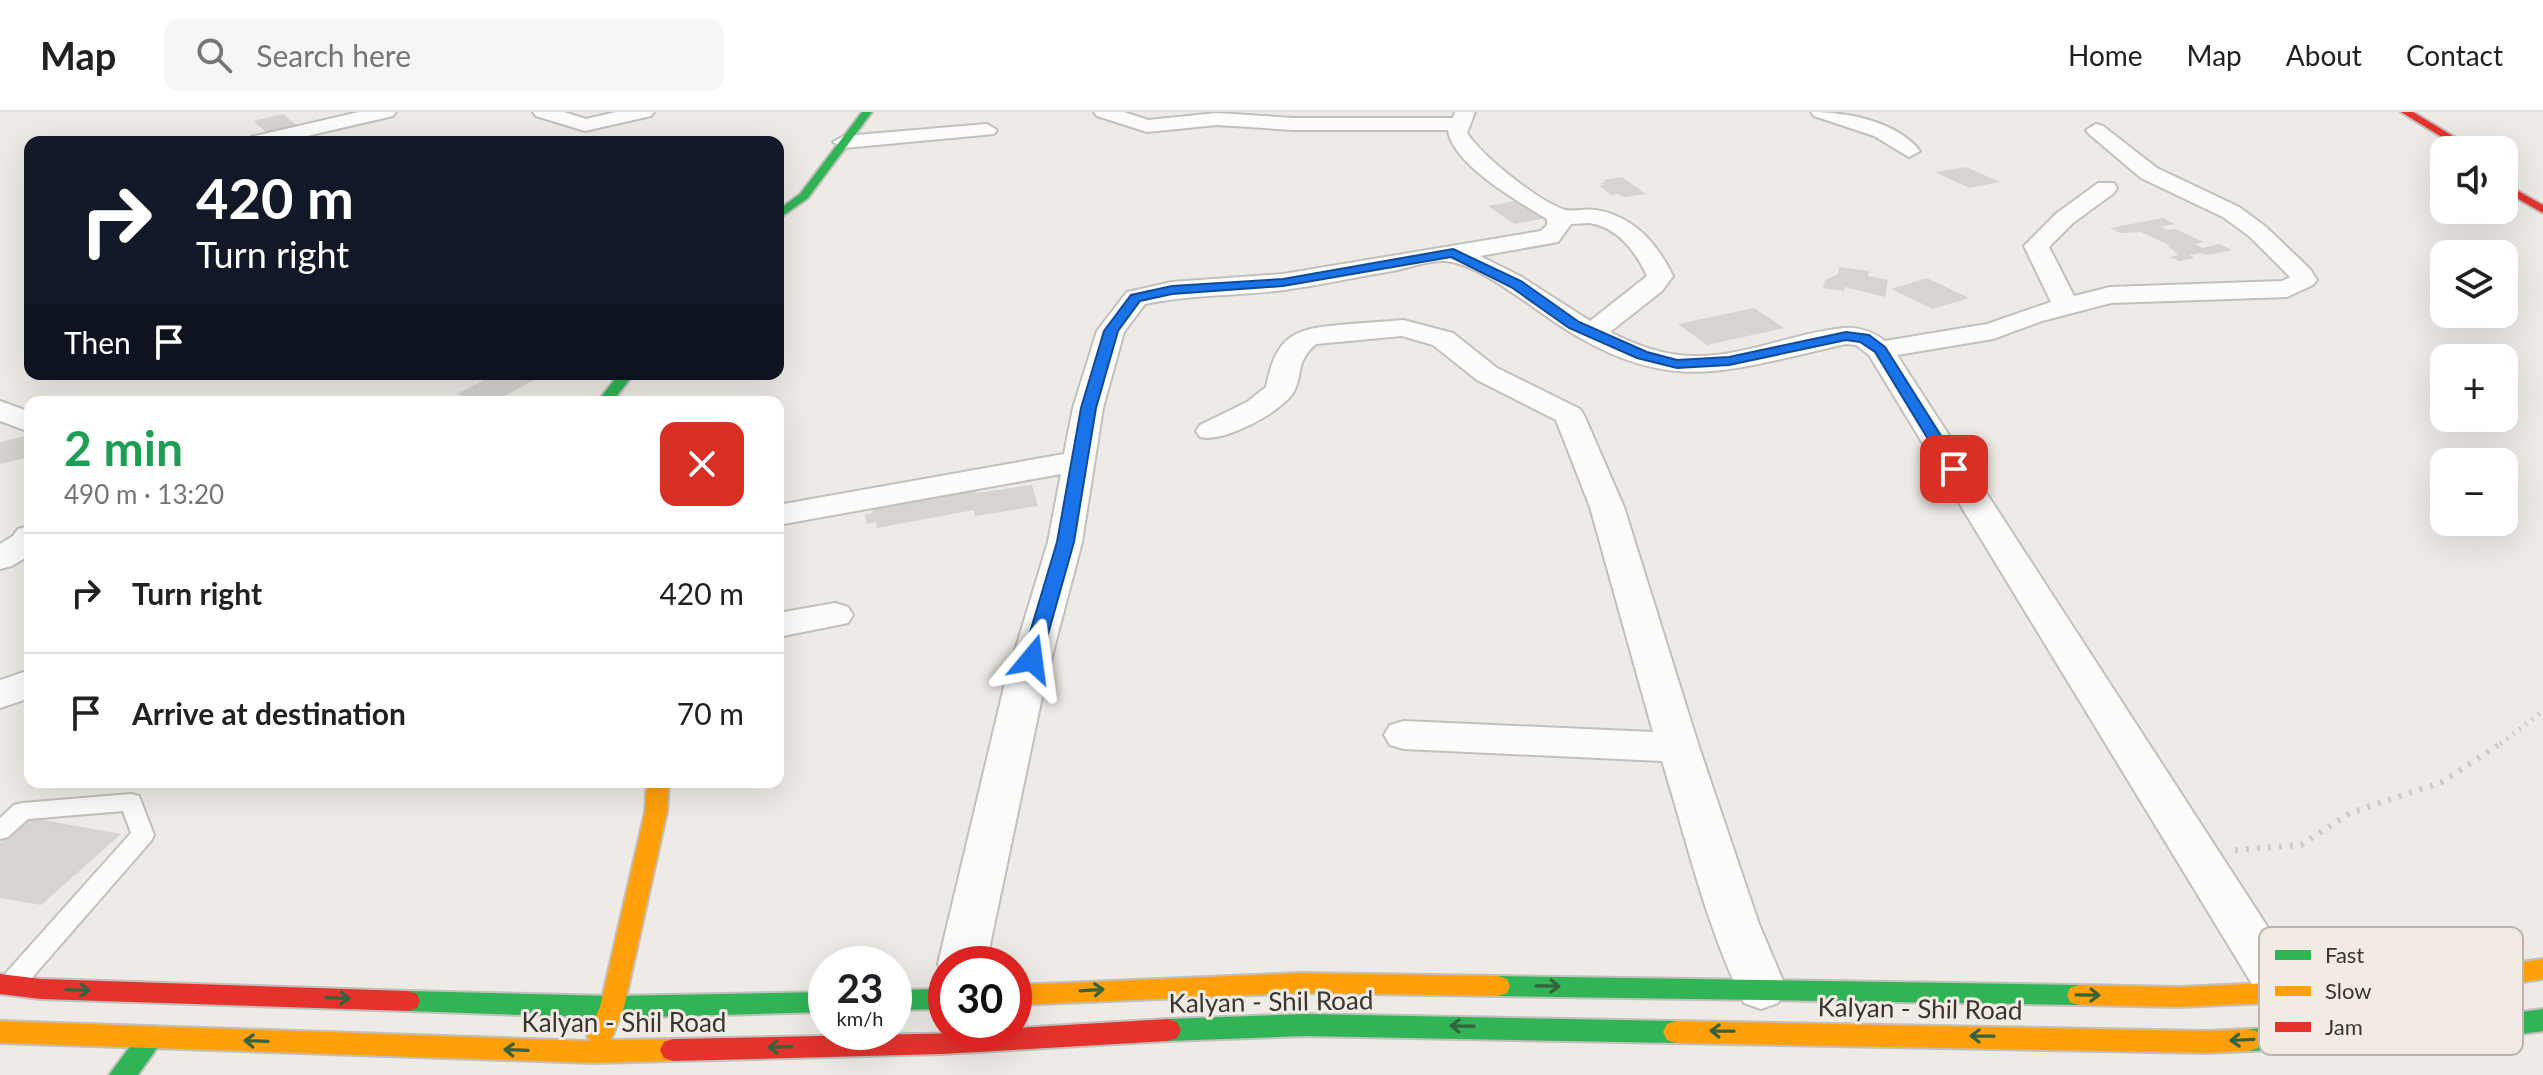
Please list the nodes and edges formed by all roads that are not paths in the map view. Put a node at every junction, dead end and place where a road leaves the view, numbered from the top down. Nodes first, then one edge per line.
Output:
1 (386, 112) edge
2 (543, 112) edge
3 (644, 112) edge
4 (867, 112) edge
5 (1104, 112) edge
6 (1821, 112) edge
7 (2399, 116) edge
8 (1463, 118) edge
9 (987, 130) dead end
10 (2096, 130) dead end
11 (280, 136) edge
12 (2441, 136) edge
13 (2430, 139) edge
14 (844, 142) junction
15 (1909, 151) dead end
16 (2518, 177) edge
17 (2106, 188) dead end
18 (2543, 192) edge
19 (2518, 195) edge
20 (2543, 210) edge
21 (784, 211) edge
22 (1561, 218) junction
23 (1453, 253) junction
24 (2065, 305) junction
25 (1591, 333) junction
26 (1880, 350) junction
27 (622, 380) edge
28 (609, 396) edge
29 (0, 410) edge
30 (24, 420) edge
31 (1211, 431) dead end
32 (1079, 461) junction
33 (784, 514) edge
34 (24, 544) edge
35 (24, 557) edge
36 (0, 559) edge
37 (835, 615) dead end
38 (784, 624) edge
39 (24, 685) edge
40 (0, 695) edge
41 (1404, 735) dead end
42 (1678, 747) junction
43 (658, 788) edge
44 (0, 831) edge
45 (966, 946) edge
46 (2259, 954) edge
47 (2543, 969) edge
48 (2523, 972) edge
49 (5, 984) edge
50 (1761, 988) junction
51 (2259, 993) edge
52 (1032, 994) edge
53 (808, 1002) edge
54 (612, 1007) junction
55 (2543, 1020) edge
56 (2523, 1023) edge
57 (0, 1032) edge
58 (152, 1037) junction
59 (2259, 1040) edge
60 (594, 1052) junction
61 (122, 1075) edge

1 - 11 street
2 - 3 street
4 - 14 main road
5 - 8 street
6 - 15 street
7 - 12 main road
7 - 13 main road
8 - 22 street
9 - 14 street
10 - 24 street
14 - 21 main road
16 - 18 main road
17 - 24 street
19 - 20 main road
22 - 23 street
22 - 25 street
23 - 25 street
23 - 32 street
24 - 26 street
25 - 26 street
26 - 46 street
27 - 28 main road
29 - 30 street
31 - 42 street
32 - 33 street
32 - 45 street
34 - 36 street
35 - 36 street
37 - 38 street
39 - 40 street
41 - 42 street
42 - 50 street
43 - 54 main road
44 - 49 lane
47 - 48 main road, Kalyan - Shil Road
49 -> 54 main road, Kalyan - Shil Road
50 -> 51 main road, Kalyan - Shil Road
52 -> 50 main road, Kalyan - Shil Road
53 - 54 main road, Kalyan - Shil Road
54 - 60 main road
55 -> 56 main road, Kalyan - Shil Road
57 - 58 main road, Kalyan - Shil Road
60 -> 58 main road, Kalyan - Shil Road
58 - 61 main road
59 -> 60 main road, Kalyan - Shil Road

